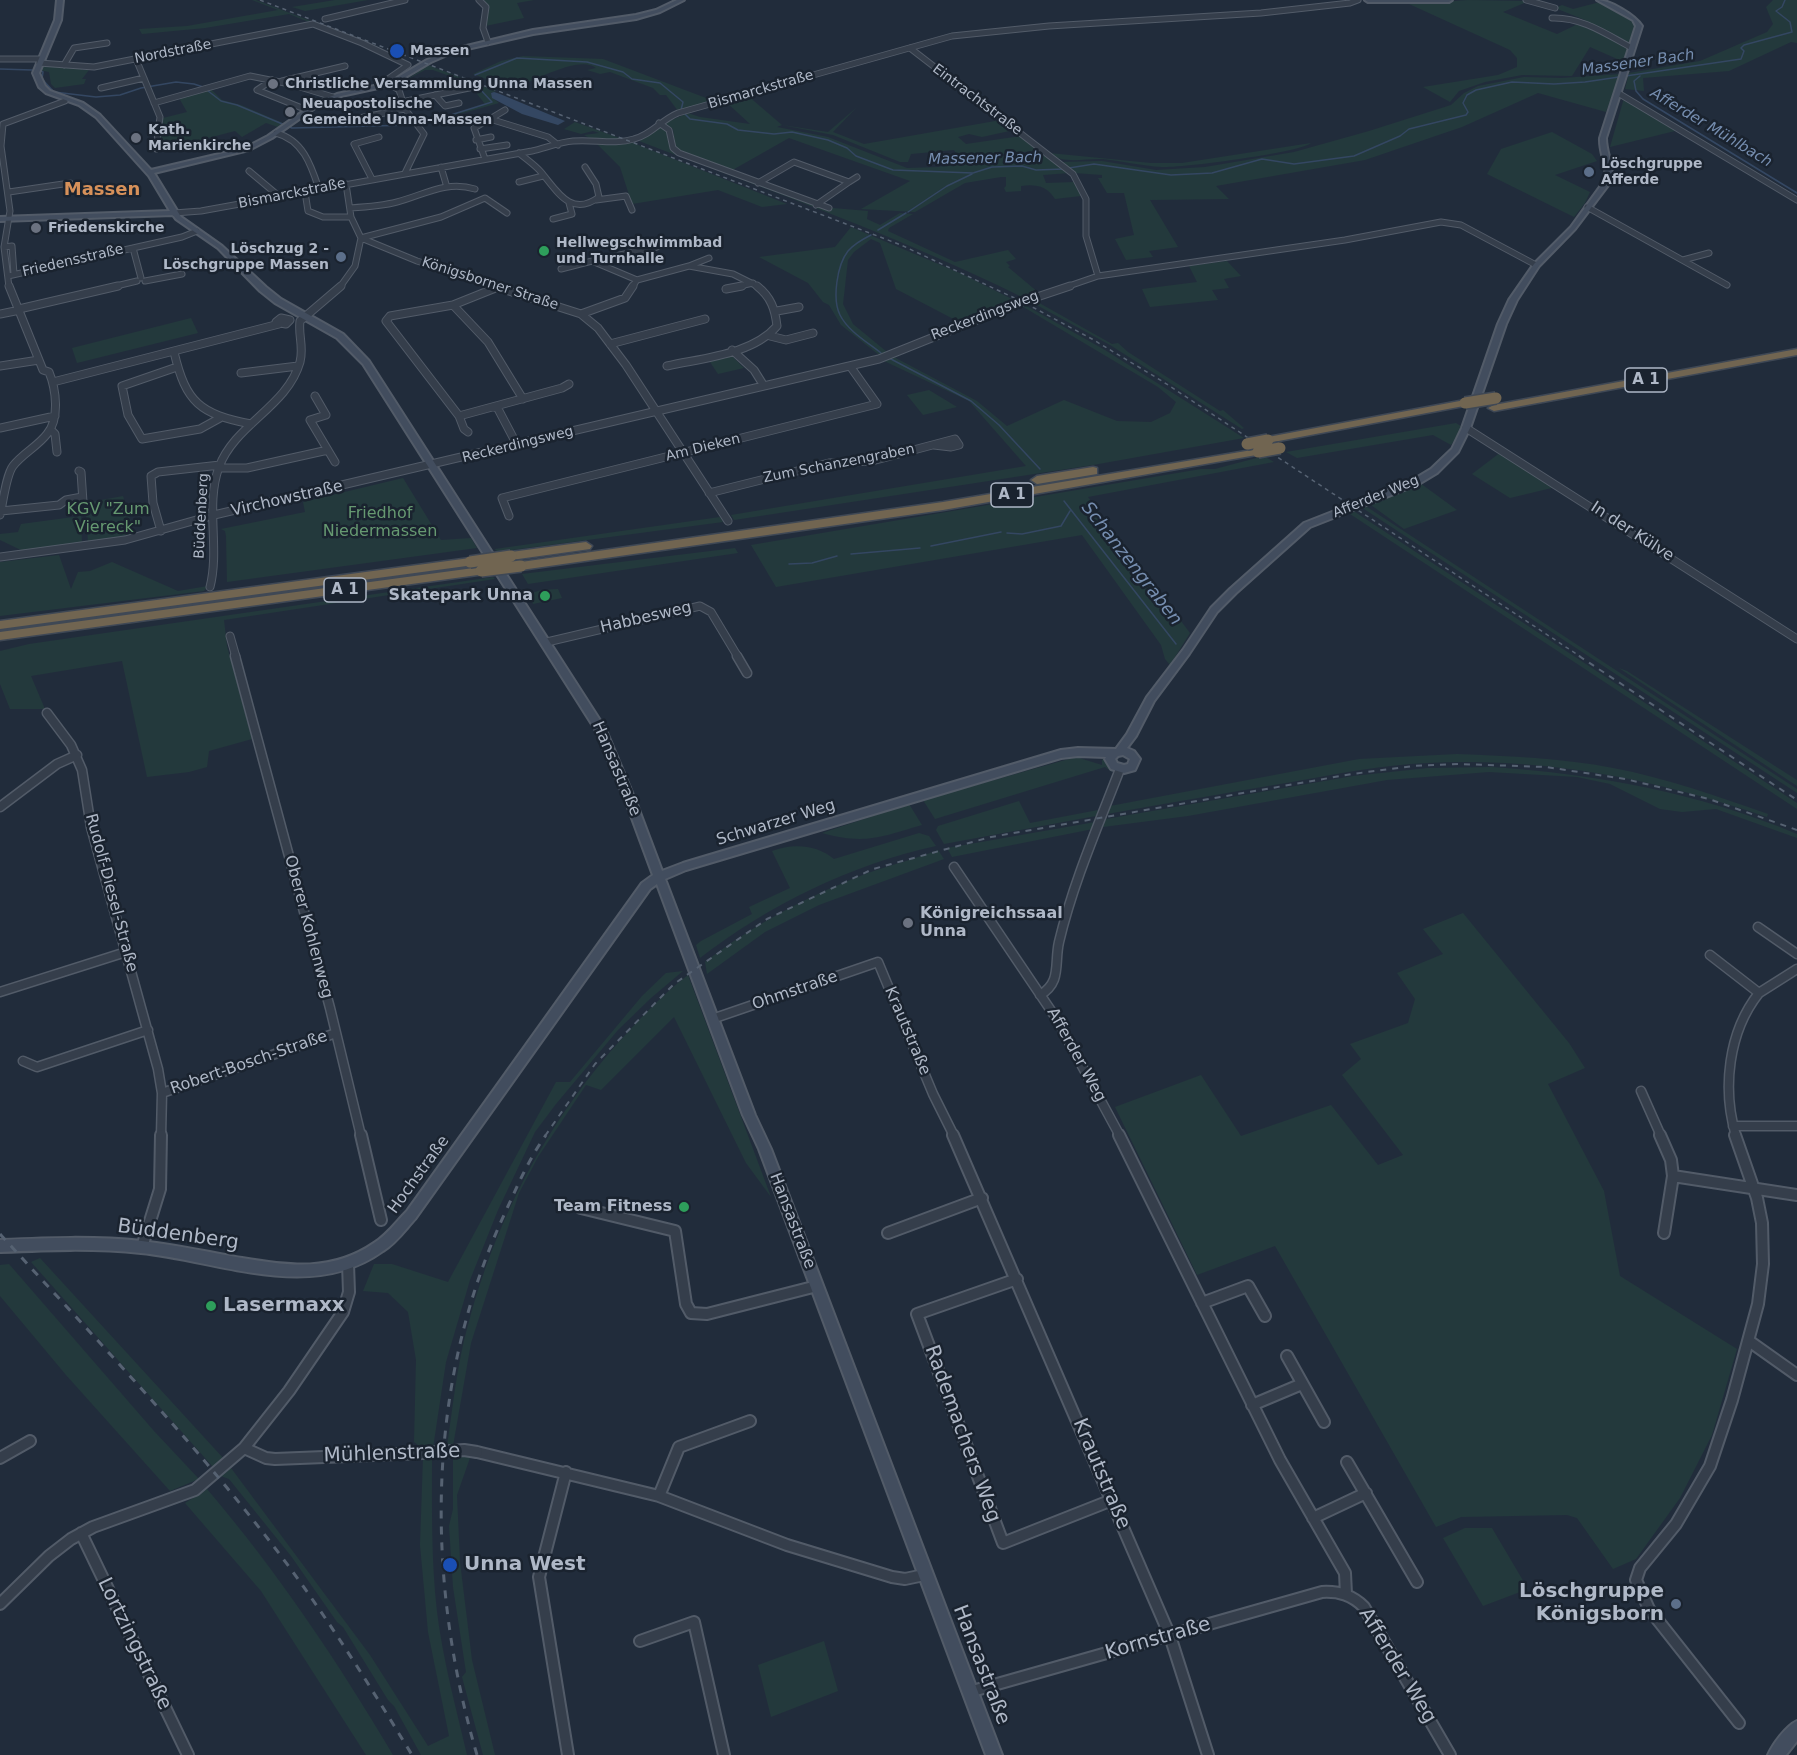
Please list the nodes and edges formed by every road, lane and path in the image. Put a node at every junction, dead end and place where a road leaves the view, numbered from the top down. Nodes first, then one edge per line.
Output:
1 (60, 0) edge
2 (405, 0) edge
3 (479, 0) edge
4 (681, 0) edge
5 (1358, 0) edge
6 (1368, 0) edge
7 (1449, 0) edge
8 (1526, 0) edge
9 (1600, 0) edge
10 (1556, 9) dead end
11 (1552, 18) dead end
12 (325, 20) dead end
13 (488, 42) junction
14 (106, 44) dead end
15 (910, 48) junction
16 (1632, 48) junction
17 (0, 59) edge
18 (136, 59) junction
19 (40, 61) junction
20 (64, 65) junction
21 (345, 66) dead end
22 (299, 68) dead end
23 (307, 74) junction
24 (144, 78) junction
25 (272, 80) junction
26 (281, 82) junction
27 (390, 84) junction
28 (101, 88) dead end
29 (469, 88) dead end
30 (1618, 93) junction
31 (435, 95) junction
32 (333, 97) junction
33 (65, 101) dead end
34 (154, 102) junction
35 (402, 102) junction
36 (459, 103) dead end
37 (405, 109) junction
38 (307, 110) junction
39 (505, 110) dead end
40 (354, 119) dead end
41 (490, 119) junction
42 (659, 123) junction
43 (2, 124) edge
44 (276, 133) junction
45 (379, 137) dead end
46 (491, 137) dead end
47 (476, 140) junction
48 (507, 145) dead end
49 (558, 145) junction
50 (1, 146) edge
51 (156, 149) dead end
52 (480, 149) junction
53 (519, 153) junction
54 (801, 158) dead end
55 (484, 159) junction
56 (794, 162) junction
57 (441, 167) junction
58 (585, 167) dead end
59 (2, 171) edge
60 (249, 171) dead end
61 (405, 173) junction
62 (150, 174) junction
63 (543, 176) junction
64 (857, 177) dead end
65 (372, 179) junction
66 (519, 182) dead end
67 (849, 182) junction
68 (70, 183) dead end
69 (758, 183) junction
70 (346, 184) junction
71 (446, 184) junction
72 (319, 189) junction
73 (475, 189) dead end
74 (9, 192) junction
75 (304, 192) junction
76 (280, 197) junction
77 (596, 200) junction
78 (1797, 200) edge
79 (569, 203) junction
80 (816, 205) junction
81 (1587, 207) junction
82 (350, 208) junction
83 (830, 208) dead end
84 (632, 210) dead end
85 (174, 213) junction
86 (507, 213) dead end
87 (351, 217) junction
88 (5, 219) edge
89 (554, 219) dead end
90 (197, 231) junction
91 (361, 238) junction
92 (3, 240) edge
93 (4, 247) junction
94 (657, 247) dead end
95 (133, 248) junction
96 (1709, 253) dead end
97 (709, 258) dead end
98 (1683, 260) junction
99 (592, 261) junction
100 (3, 263) edge
101 (1536, 265) junction
102 (689, 266) junction
103 (569, 267) junction
104 (561, 269) dead end
105 (182, 273) dead end
106 (574, 274) dead end
107 (11, 275) junction
108 (1098, 276) junction
109 (141, 280) junction
110 (637, 280) junction
111 (753, 283) junction
112 (1727, 285) dead end
113 (498, 287) junction
114 (726, 289) dead end
115 (453, 305) junction
116 (799, 306) dead end
117 (20, 310) junction
118 (777, 311) junction
119 (0, 314) edge
120 (581, 314) junction
121 (305, 316) junction
122 (705, 319) dead end
123 (279, 324) dead end
124 (813, 333) dead end
125 (770, 336) junction
126 (1797, 342) edge
127 (610, 344) junction
128 (732, 350) junction
129 (174, 352) junction
130 (1797, 352) edge
131 (39, 360) junction
132 (0, 366) edge
133 (298, 366) junction
134 (667, 366) dead end
135 (850, 366) junction
136 (177, 368) junction
137 (241, 373) dead end
138 (53, 382) junction
139 (569, 384) dead end
140 (765, 386) junction
141 (315, 396) dead end
142 (523, 399) junction
143 (1495, 403) junction
144 (497, 407) junction
145 (1464, 409) junction
146 (657, 411) junction
147 (459, 416) junction
148 (55, 417) junction
149 (220, 418) junction
150 (251, 424) junction
151 (0, 428) edge
152 (1466, 428) junction
153 (51, 430) junction
154 (468, 432) dead end
155 (517, 445) junction
156 (934, 445) dead end
157 (328, 450) junction
158 (57, 452) dead end
159 (683, 453) junction
160 (335, 462) dead end
161 (433, 465) junction
162 (220, 467) junction
163 (79, 471) dead end
164 (710, 493) junction
165 (0, 513) edge
166 (214, 516) junction
167 (510, 516) dead end
168 (728, 521) dead end
169 (762, 527) junction
170 (161, 531) junction
171 (0, 557) edge
172 (516, 561) junction
173 (210, 587) dead end
174 (0, 625) edge
175 (0, 636) edge
176 (230, 636) dead end
177 (1797, 639) edge
178 (547, 642) junction
179 (747, 673) dead end
180 (47, 713) dead end
181 (1131, 736) junction
182 (1131, 754) junction
183 (77, 755) junction
184 (1116, 759) junction
185 (0, 807) edge
186 (954, 867) dead end
187 (660, 876) junction
188 (665, 892) junction
189 (627, 913) junction
190 (1758, 927) dead end
191 (126, 952) junction
192 (1797, 954) edge
193 (1710, 955) dead end
194 (878, 962) joint
195 (1797, 969) edge
196 (0, 992) edge
197 (1760, 993) junction
198 (1040, 995) junction
199 (712, 1020) junction
200 (148, 1030) junction
201 (336, 1033) junction
202 (23, 1061) dead end
203 (1641, 1091) dead end
204 (162, 1093) junction
205 (1733, 1126) junction
206 (1797, 1126) edge
207 (1673, 1176) junction
208 (1752, 1189) junction
209 (1797, 1195) edge
210 (982, 1198) junction
211 (581, 1208) dead end
212 (381, 1220) dead end
213 (888, 1233) dead end
214 (1664, 1233) dead end
215 (0, 1246) edge
216 (142, 1247) junction
217 (348, 1264) junction
218 (1017, 1279) junction
219 (817, 1286) junction
220 (1202, 1303) junction
221 (1265, 1316) dead end
222 (1749, 1341) junction
223 (1287, 1356) dead end
224 (1797, 1374) edge
225 (1302, 1384) junction
226 (1252, 1405) junction
227 (750, 1420) dead end
228 (1324, 1422) dead end
229 (30, 1442) dead end
230 (244, 1448) junction
231 (0, 1458) edge
232 (1347, 1462) dead end
233 (566, 1472) junction
234 (1366, 1493) junction
235 (659, 1496) junction
236 (1112, 1500) junction
237 (1312, 1518) junction
238 (81, 1533) junction
239 (924, 1575) junction
240 (1417, 1582) dead end
241 (1347, 1594) junction
242 (0, 1604) edge
243 (1170, 1636) junction
244 (640, 1641) dead end
245 (969, 1692) junction
246 (1739, 1723) dead end
247 (1797, 1729) edge
248 (188, 1755) edge
249 (568, 1755) edge
250 (724, 1755) edge
251 (994, 1755) edge
252 (1208, 1755) edge
253 (1450, 1755) edge
254 (1776, 1755) edge

1 - 19 main road
2 - 12 street
3 - 13 street
4 - 13 main road
5 - 15 street, Bismarckstraße
6 - 7 main road
8 - 10 street
9 - 16 main road, Afferder Weg
11 - 16 street
13 - 27 main road
14 - 20 street
15 - 42 street, Bismarckstraße
15 - 108 street, Eintrachtstraße
16 - 30 main road, Afferder Weg
17 - 19 street, Nordstraße
18 - 20 street, Nordstraße
18 - 24 street
18 - 27 street, Nordstraße
19 - 20 street, Nordstraße
19 - 62 main road
21 - 23 street
22 - 23 street
23 - 26 street
24 - 28 street
24 - 34 street
25 - 26 street
25 - 34 street
25 - 38 street
26 - 32 street
27 - 32 main road
27 - 35 street
29 - 31 street
30 - 78 street
30 - 81 main road, Afferder Weg
31 - 35 street
31 - 36 street
32 - 38 main road
33 - 43 street
34 - 51 street
35 - 37 street
37 - 40 street
37 - 61 street
38 - 44 main road
39 - 41 street
41 - 47 street
41 - 49 street
42 - 49 street, Bismarckstraße
42 - 69 street
43 - 50 street
44 - 62 main road
44 - 72 street
45 - 65 street
46 - 47 street
47 - 52 street
48 - 52 street
49 - 53 street, Bismarckstraße
50 - 59 street
52 - 55 street
53 - 55 street, Bismarckstraße
53 - 63 street
54 - 56 street
55 - 57 street, Bismarckstraße
56 - 67 street
56 - 69 street
57 - 61 street, Bismarckstraße
57 - 71 street
58 - 77 street
59 - 74 street
60 - 76 street
61 - 65 street, Bismarckstraße
62 - 85 main road
63 - 66 street
63 - 79 street
64 - 67 street
65 - 70 street, Bismarckstraße
67 - 80 street
68 - 74 street
69 - 80 street
70 - 72 street, Bismarckstraße
70 - 82 street
71 - 73 street
71 - 82 street
72 - 75 street, Bismarckstraße
74 - 88 street
75 - 76 street, Bismarckstraße
75 - 87 street
76 - 85 street, Bismarckstraße
77 - 79 street
77 - 84 street
79 - 89 street
80 - 83 street
81 - 98 street
81 - 101 main road, Afferder Weg
82 - 87 street
85 - 88 main road
85 - 90 main road, Hansastraße
86 - 91 street
87 - 91 street
88 - 92 street
90 - 95 street, Friedensstraße
90 - 121 main road, Hansastraße
91 - 113 street, Königsborner Straße
91 - 121 street
92 - 93 street
93 - 100 street
93 - 107 street, Friedensstraße
94 - 99 street
95 - 107 street, Friedensstraße
95 - 109 street, Friedensstraße
96 - 98 street
97 - 102 street
98 - 112 street
99 - 103 street
99 - 110 street
100 - 107 street
101 - 108 street, Reckerdingsweg
101 - 152 main road, Afferder Weg
102 - 110 street
102 - 111 street
103 - 104 street
103 - 106 street
105 - 109 street
107 - 117 street
108 - 135 street, Reckerdingsweg
109 - 117 street
110 - 120 street
111 - 114 street
111 - 118 street
113 - 115 street
113 - 120 street, Königsborner Straße
115 - 142 street
115 - 147 street
116 - 118 street
117 - 119 street
117 - 131 street
118 - 125 street
120 - 127 street, Königsborner Straße
121 - 133 street, Büddenberg
121 - 161 main road, Hansastraße
122 - 127 street
123 - 129 street
124 - 125 street
125 - 128 street
126 - 143 highway, A 1
127 - 146 street, Königsborner Straße
128 - 134 street
128 - 140 street
129 - 136 street
129 - 138 street
130 - 143 highway, A 1
131 - 132 street
131 - 138 street
133 - 137 street
133 - 150 street, Büddenberg
135 - 140 street, Reckerdingsweg
135 - 159 street, Am Dieken
136 - 149 street
136 - 149 street
138 - 148 street
139 - 142 street
140 - 146 street, Reckerdingsweg
141 - 157 street
142 - 144 street
143 - 145 highway, A 1
144 - 147 street
144 - 155 street
145 - 169 highway, A 1, bridge
145 - 169 highway, A 1, bridge
146 - 155 street, Reckerdingsweg
146 - 159 street, Königsborner Straße
147 - 154 street
148 - 151 street
148 - 153 street
149 - 150 street
150 - 162 street, Büddenberg
152 - 177 street, In der Külve
152 - 181 main road, Afferder Weg
153 - 158 street
153 - 165 street
155 - 161 street, Reckerdingsweg
156 - 164 street, Zum Schanzengraben
157 - 160 street
157 - 162 street
159 - 164 street, Königsborner Straße
159 - 167 street, Am Dieken
161 - 166 street, Virchowstraße
161 - 178 main road, Hansastraße
162 - 166 street, Büddenberg
162 - 170 street
163 - 165 street
164 - 168 street, Königsborner Straße
166 - 170 street, Virchowstraße
166 - 173 street, Büddenberg
169 - 172 highway, A 1
170 - 171 street, Virchowstraße
172 - 174 highway, A 1, bridge
172 - 175 highway, A 1, bridge
176 - 201 street, Oberer Kohlenweg
178 - 179 street, Habbesweg
178 - 187 main road, Hansastraße
180 - 183 street, Rudolf-Diesel-Straße
181 - 182 main road, Afferder Weg
181 - 184 main road, Afferder Weg
182 - 184 main road
182 - 184 main road
183 - 185 street
183 - 191 street, Rudolf-Diesel-Straße
184 - 187 main road, Schwarzer Weg
184 - 198 street, Afferder Weg
186 - 198 street
187 - 188 main road, Hansastraße
187 - 189 main road, Hochstraße
188 - 189 main road, Hochstraße
188 - 199 main road, Hansastraße
189 - 217 main road, Hochstraße
190 - 192 street
191 - 196 street
191 - 200 street, Rudolf-Diesel-Straße
193 - 197 street
194 - 199 street, Ohmstraße
194 - 210 street, Krautstraße
195 - 197 street
197 - 205 street
198 - 220 street, Afferder Weg
199 - 219 main road, Hansastraße
200 - 202 street
200 - 204 street, Rudolf-Diesel-Straße
201 - 204 street, Robert-Bosch-Straße
201 - 212 street, Oberer Kohlenweg
203 - 207 street
204 - 216 street, Rudolf-Diesel-Straße
205 - 206 street
205 - 208 street
207 - 208 street
207 - 214 street
208 - 209 street
208 - 222 street
210 - 213 street
210 - 218 street, Krautstraße
211 - 219 street, Hansastraße
215 - 216 main road, Büddenberg
216 - 217 main road, Büddenberg
217 - 230 street
218 - 236 street, Krautstraße
218 - 236 street, Rademachers Weg
219 - 239 main road, Hansastraße
220 - 221 street
220 - 226 street, Afferder Weg
222 - 224 street
222 - 246 street
223 - 225 street
225 - 226 street
225 - 228 street
226 - 237 street, Afferder Weg
227 - 235 street
229 - 231 street
230 - 233 street, Mühlenstraße, bridge
230 - 238 street
232 - 234 street
233 - 235 street, Mühlenstraße
233 - 249 street
234 - 237 street
234 - 240 street
235 - 239 street, Mühlenstraße
236 - 243 street, Krautstraße
237 - 241 street, Afferder Weg
238 - 242 street
238 - 248 street, Lortzingstraße
239 - 245 main road, Hansastraße
241 - 243 street, Kornstraße
241 - 253 street, Afferder Weg
243 - 245 street, Kornstraße
243 - 252 street, Krautstraße
244 - 250 street
245 - 251 main road, Hansastraße
247 - 254 main road

